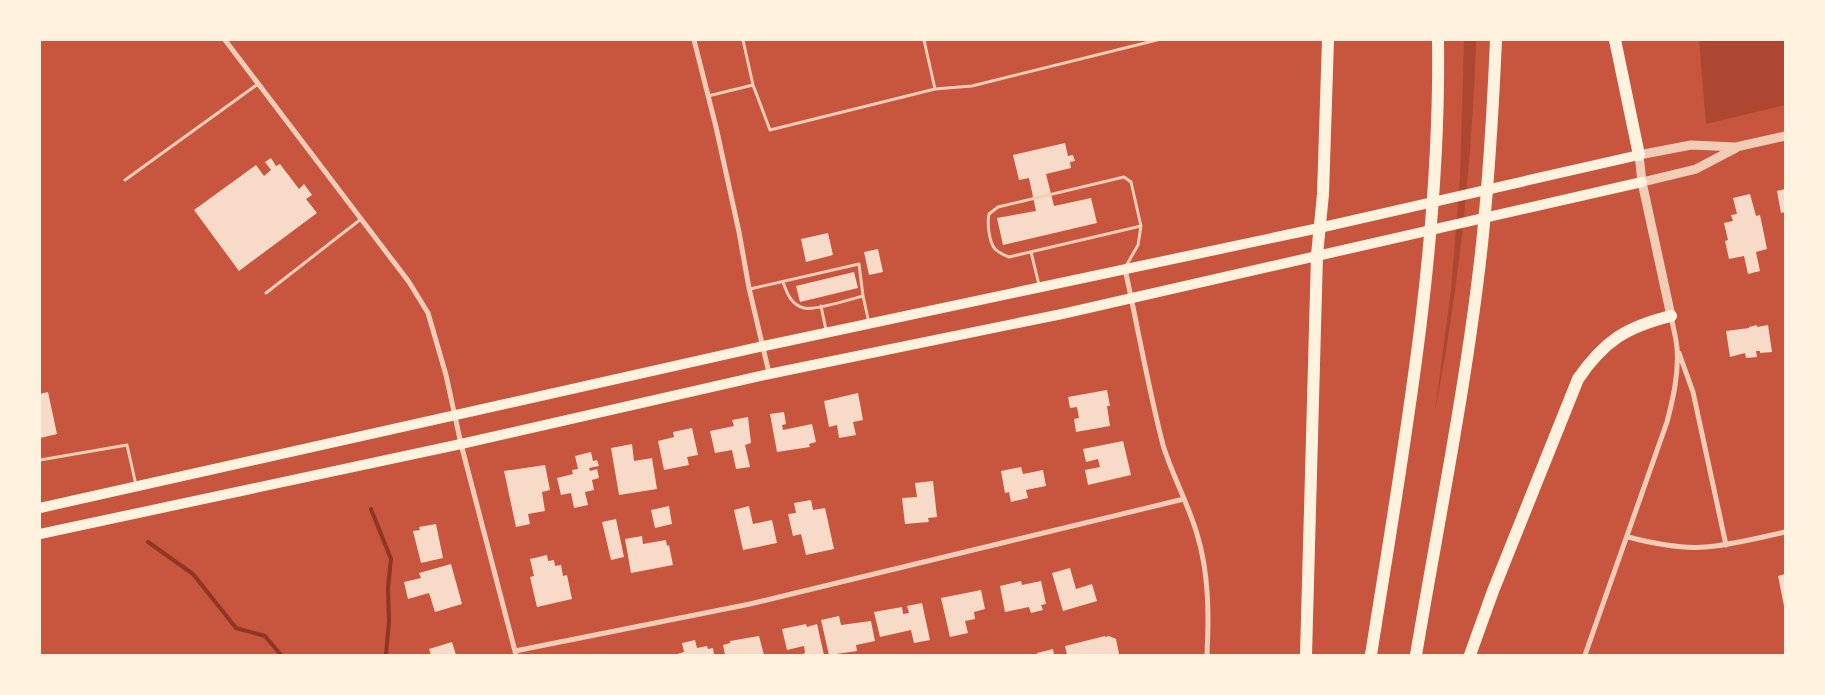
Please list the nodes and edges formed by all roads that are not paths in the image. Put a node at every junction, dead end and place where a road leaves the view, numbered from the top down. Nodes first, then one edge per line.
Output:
1 (224, 40) edge
2 (694, 40) edge
3 (743, 40) edge
4 (924, 40) edge
5 (1157, 40) edge
6 (1328, 40) edge
7 (1438, 40) edge
8 (1496, 40) edge
9 (1615, 40) edge
10 (258, 84) junction
11 (753, 85) junction
12 (935, 89) junction
13 (708, 96) junction
14 (1785, 136) edge
15 (1736, 148) junction
16 (1639, 155) junction
17 (126, 180) dead end
18 (1642, 182) junction
19 (360, 219) junction
20 (1141, 226) junction
21 (1319, 228) junction
22 (1031, 252) junction
23 (1317, 255) junction
24 (1125, 269) junction
25 (783, 282) junction
26 (1039, 288) junction
27 (749, 289) junction
28 (266, 293) dead end
29 (863, 296) junction
30 (1131, 297) junction
31 (821, 306) junction
32 (1671, 316) junction
33 (869, 324) junction
34 (827, 332) junction
35 (764, 346) junction
36 (1677, 348) junction
37 (769, 374) junction
38 (456, 415) junction
39 (461, 444) junction
40 (40, 460) edge
41 (136, 485) junction
42 (1184, 499) junction
43 (40, 508) edge
44 (1785, 532) edge
45 (40, 534) edge
46 (1628, 537) junction
47 (1726, 545) junction
48 (516, 653) edge
49 (1207, 655) edge
50 (1306, 655) edge
51 (1371, 655) edge
52 (1416, 655) edge
53 (1470, 655) edge
54 (1585, 655) edge

1 - 10 street
2 - 13 street
3 - 11 lane
4 - 12 lane
5 - 12 lane
6 - 21 highway
7 - 51 highway
8 - 52 highway
9 - 16 highway
10 - 17 lane
10 - 19 street
11 - 12 lane
11 - 13 lane
13 - 27 street
14 - 15 street
15 - 16 street
15 - 18 street
16 - 18 street
16 - 21 main road
18 - 23 main road
18 - 32 street
19 - 28 lane
19 - 38 street
20 - 22 lane
20 - 22 lane
20 - 24 lane
21 - 23 highway
21 - 24 main road
22 - 26 lane
23 - 30 main road
23 - 50 highway
24 - 26 main road
24 - 30 street
25 - 27 lane
25 - 29 lane
25 - 31 lane
26 - 33 main road
27 - 35 street
29 - 31 lane
29 - 33 lane
30 - 37 main road
30 - 42 street
31 - 34 lane
32 - 36 street
32 - 53 highway
33 - 34 main road
34 - 35 main road
35 - 37 street
35 - 38 main road
36 - 46 street
36 - 47 street
37 - 39 main road
38 - 39 street
38 - 41 main road
39 - 45 main road
39 - 48 street
40 - 41 lane
41 - 43 main road
42 - 48 street
42 - 49 street
44 - 47 street
46 - 47 street
46 - 54 street

